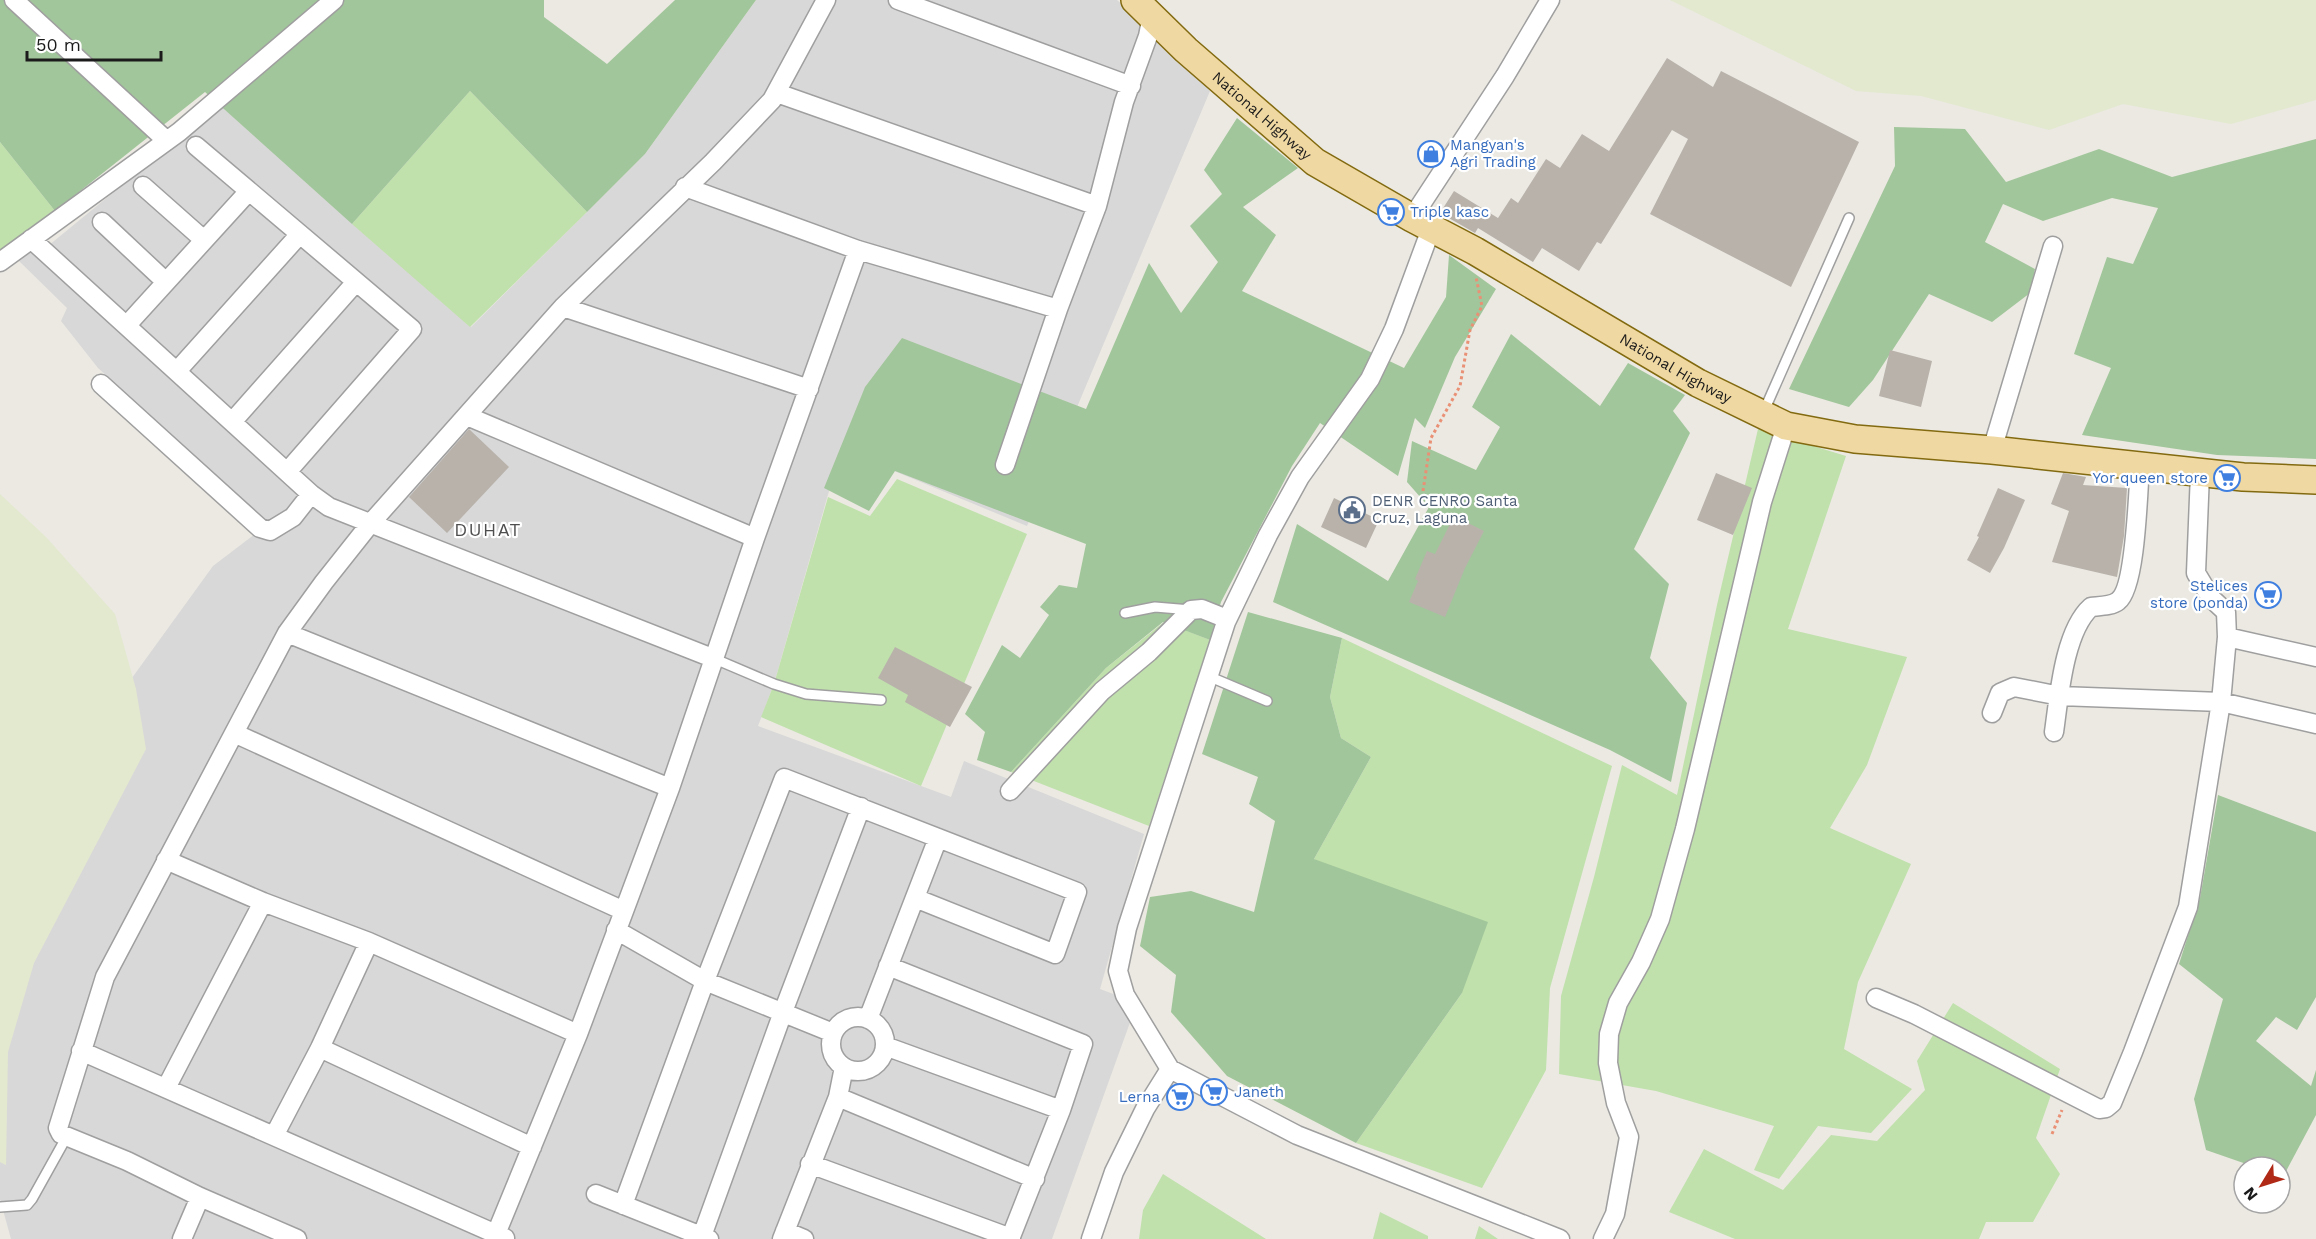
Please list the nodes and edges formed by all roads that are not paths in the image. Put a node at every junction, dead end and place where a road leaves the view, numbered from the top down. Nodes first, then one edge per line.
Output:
1 (15, 0) edge
2 (334, 0) edge
3 (826, 0) edge
4 (898, 0) edge
5 (1550, 0) edge
6 (1144, 8) edge
7 (1131, 86) junction
8 (777, 93) junction
9 (167, 141) junction
10 (196, 146) dead end
11 (143, 186) dead end
12 (685, 187) junction
13 (249, 191) junction
14 (1097, 206) junction
15 (1849, 219) dead end
16 (102, 222) dead end
17 (1422, 223) junction
18 (300, 234) junction
19 (31, 239) junction
20 (204, 240) junction
21 (2053, 246) dead end
22 (858, 250) junction
23 (0, 262) edge
24 (166, 282) junction
25 (356, 282) junction
26 (563, 307) junction
27 (1058, 309) junction
28 (127, 325) junction
29 (177, 371) junction
30 (101, 384) dead end
31 (809, 388) junction
32 (467, 416) junction
33 (1774, 420) junction
34 (232, 422) junction
35 (1992, 450) junction
36 (1005, 465) dead end
37 (2140, 465) junction
38 (287, 472) junction
39 (2200, 473) junction
40 (2316, 480) edge
41 (311, 494) junction
42 (370, 524) junction
43 (755, 538) junction
44 (1191, 610) junction
45 (1125, 613) dead end
46 (1227, 619) junction
47 (287, 633) junction
48 (2227, 638) junction
49 (2316, 657) edge
50 (715, 659) junction
51 (1208, 676) junction
52 (2060, 696) junction
53 (881, 700) dead end
54 (1267, 701) dead end
55 (2221, 702) junction
56 (1992, 713) dead end
57 (2316, 724) edge
58 (2054, 732) dead end
59 (234, 733) junction
60 (670, 788) junction
61 (1010, 791) dead end
62 (861, 807) junction
63 (938, 838) junction
64 (166, 860) junction
65 (915, 897) junction
66 (263, 902) junction
67 (624, 911) junction
68 (616, 930) junction
69 (369, 942) junction
70 (888, 966) junction
71 (705, 981) junction
72 (1876, 998) dead end
73 (783, 1012) junction
74 (868, 1019) junction
75 (833, 1033) junction
76 (578, 1034) junction
77 (885, 1046) junction
78 (320, 1048) junction
79 (81, 1050) junction
80 (844, 1067) junction
81 (1170, 1069) junction
82 (166, 1088) junction
83 (838, 1097) junction
84 (1061, 1110) junction
85 (274, 1136) junction
86 (66, 1138) junction
87 (532, 1147) junction
88 (810, 1164) junction
89 (1035, 1179) junction
90 (596, 1194) dead end
91 (200, 1197) junction
92 (623, 1205) junction
93 (0, 1207) edge
94 (784, 1235) edge
95 (501, 1236) edge
96 (293, 1238) edge
97 (706, 1238) edge
98 (1010, 1238) edge
99 (182, 1239) edge
100 (804, 1239) edge
101 (1091, 1239) edge
102 (1560, 1239) edge
103 (1603, 1239) edge

1 - 9 street
2 - 9 street
3 - 8 street
4 - 7 street
5 - 17 street
6 - 7 street
6 - 17 main road, National Highway
7 - 14 street
8 - 12 street
8 - 14 street
9 - 19 street
10 - 13 street
11 - 20 street
12 - 22 street
12 - 26 street
13 - 18 street
13 - 20 street
14 - 27 street
15 - 33 lane
16 - 24 street
17 - 33 main road, National Highway
17 - 46 street
18 - 25 street
18 - 29 street
19 - 23 street
19 - 28 street
20 - 24 street
21 - 35 street
22 - 27 street
22 - 31 street
24 - 28 street
25 - 34 street
25 - 38 street
26 - 31 street
26 - 32 street
27 - 36 street
28 - 29 street
29 - 34 street
30 - 41 street
31 - 43 street
32 - 42 street
32 - 43 street
33 - 35 main road, National Highway
33 - 103 street
34 - 38 street
35 - 37 main road, National Highway
37 - 39 main road, National Highway
37 - 52 street
38 - 41 street
39 - 40 main road, National Highway
39 - 48 street
41 - 42 street
42 - 47 street
42 - 50 street
43 - 50 street
44 - 45 lane
44 - 46 street
44 - 61 street
46 - 51 street
47 - 59 street
47 - 60 street
48 - 49 street
48 - 55 street
50 - 53 lane
50 - 60 street
51 - 54 lane
51 - 81 street
52 - 55 street
52 - 56 street
52 - 58 street
55 - 57 street
55 - 72 street
59 - 64 street
59 - 67 street
60 - 67 street
62 - 63 street
62 - 71 street
62 - 73 street
63 - 65 street
63 - 65 street
64 - 66 street
64 - 79 street
65 - 70 street
66 - 69 street
66 - 82 street
67 - 68 street
68 - 71 street
68 - 76 street
69 - 76 street
69 - 78 street
70 - 74 street
70 - 84 street
71 - 73 street
71 - 92 street
73 - 75 street
73 - 97 street
74 - 75 street
74 - 77 street
75 - 80 street
76 - 87 street
77 - 80 street
77 - 84 street
78 - 85 street
78 - 87 street
79 - 82 street
79 - 86 street
80 - 83 street
81 - 101 street
81 - 102 street
82 - 85 street
83 - 88 street
83 - 89 street
84 - 89 street
85 - 95 street
86 - 91 street
86 - 93 lane
87 - 95 street
88 - 94 street
88 - 98 street
89 - 98 street
90 - 92 street
91 - 96 street
91 - 99 street
92 - 97 street
94 - 100 street

